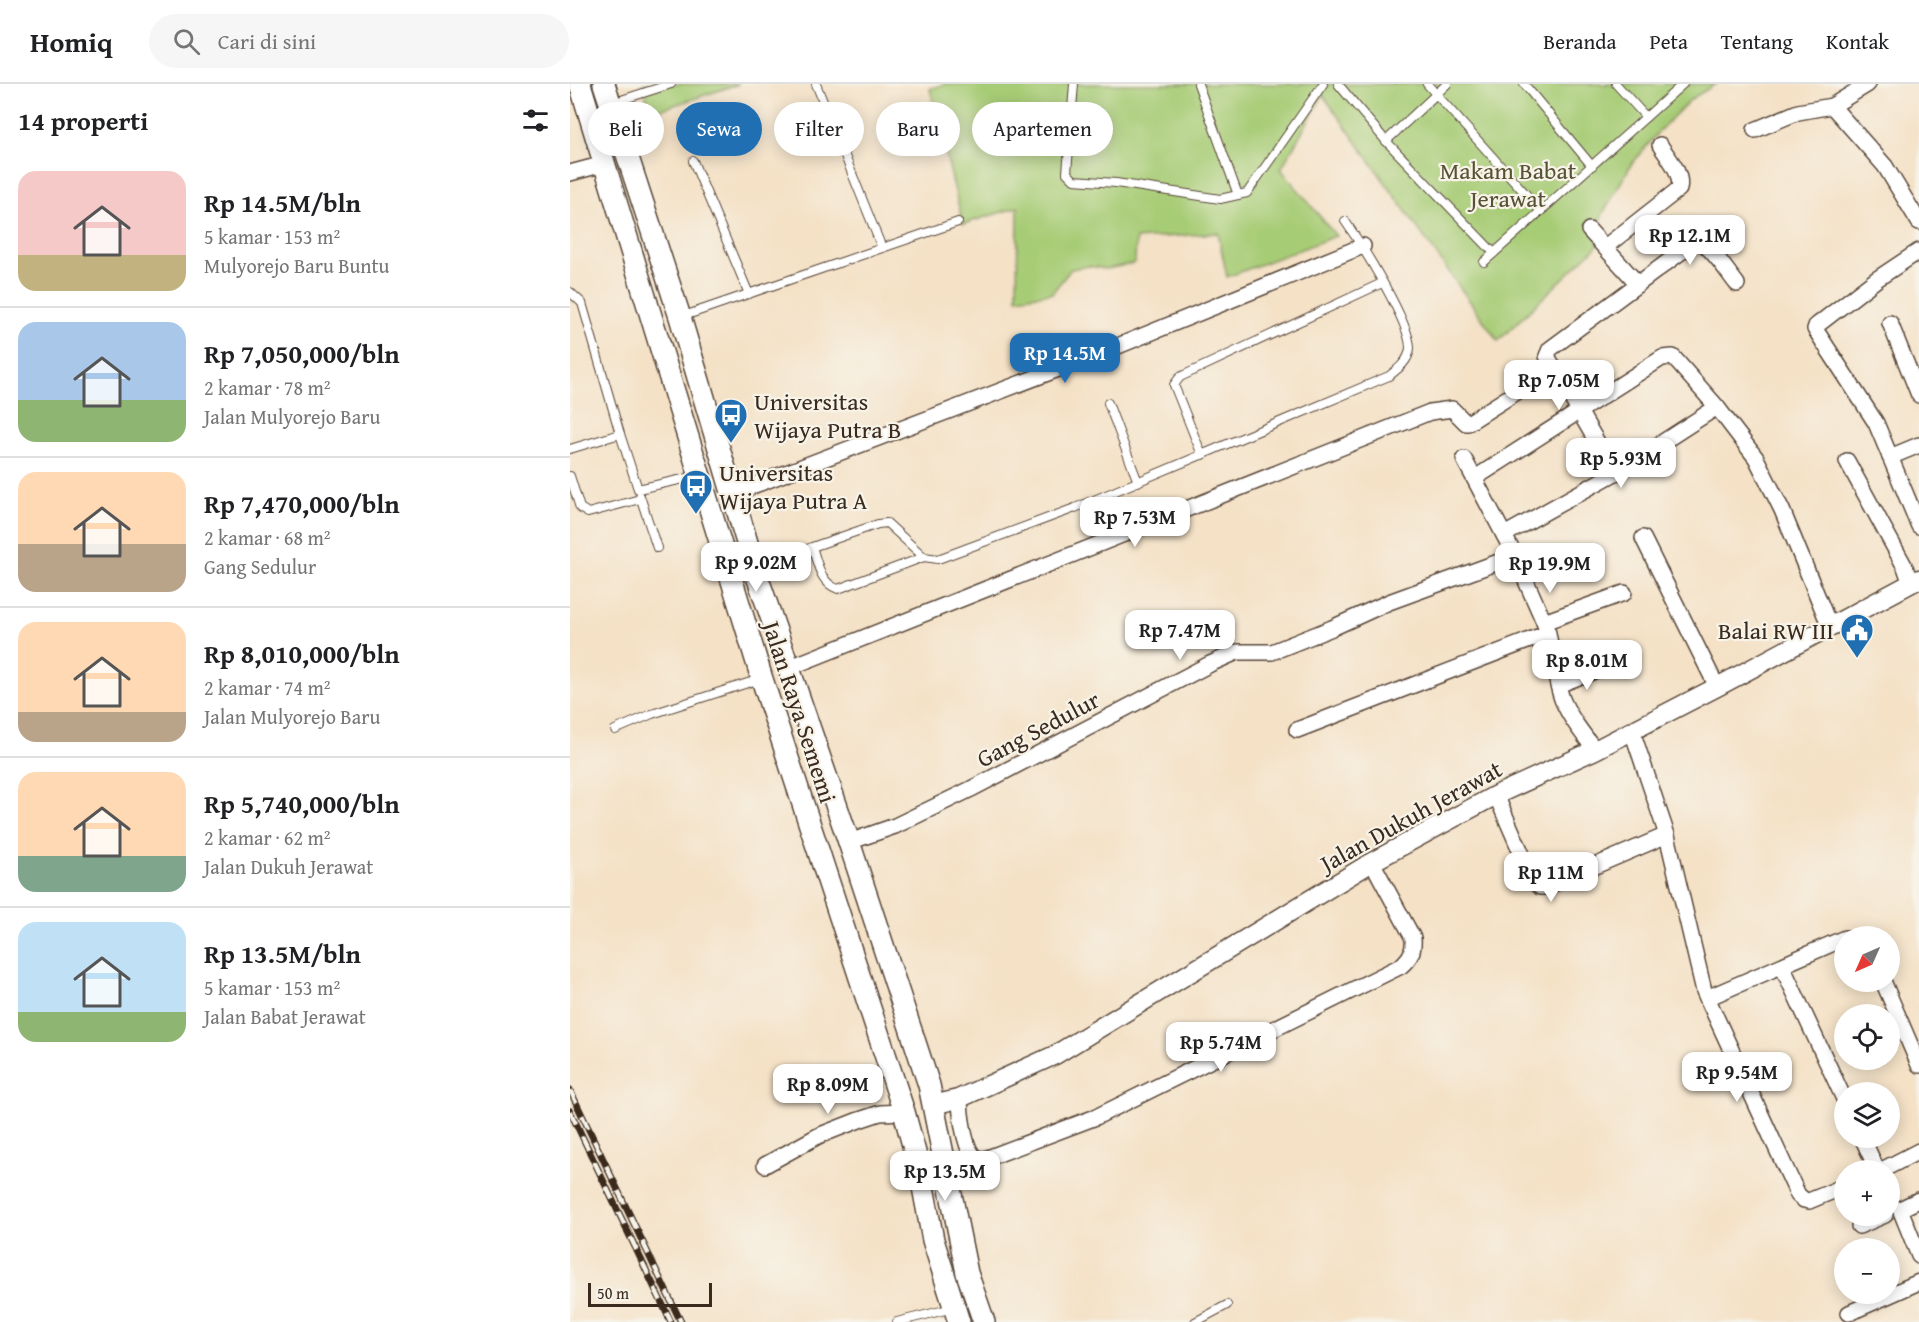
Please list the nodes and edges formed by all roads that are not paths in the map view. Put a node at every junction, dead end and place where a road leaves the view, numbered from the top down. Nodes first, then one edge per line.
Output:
1 (580, 84) edge
2 (671, 84) edge
3 (816, 84) edge
4 (1074, 84) edge
5 (1198, 84) edge
6 (1323, 84) edge
7 (1338, 84) edge
8 (1427, 84) edge
9 (1447, 84) edge
10 (1524, 84) edge
11 (1616, 84) edge
12 (1683, 84) edge
13 (1868, 84) edge
14 (1436, 94) junction
15 (613, 96) edge
16 (1832, 106) junction
17 (588, 111) edge
18 (1646, 117) junction
19 (1755, 130) dead end
20 (1386, 141) junction
21 (1660, 145) dead end
22 (602, 156) edge
23 (693, 161) dead end
24 (604, 164) junction
25 (1592, 166) junction
26 (570, 173) edge
27 (1238, 195) junction
28 (1541, 211) junction
29 (1345, 221) dead end
30 (958, 222) dead end
31 (1919, 222) edge
32 (1589, 230) dead end
33 (1363, 246) junction
34 (1605, 247) junction
35 (882, 248) junction
36 (1919, 251) edge
37 (1494, 253) junction
38 (1484, 262) dead end
39 (1382, 283) junction
40 (1737, 284) dead end
41 (1638, 285) junction
42 (570, 292) edge
43 (749, 294) junction
44 (687, 315) junction
45 (1890, 323) dead end
46 (655, 327) junction
47 (1553, 369) junction
48 (1919, 395) edge
49 (1108, 403) dead end
50 (1717, 407) junction
51 (1579, 411) junction
52 (620, 434) junction
53 (1919, 445) edge
54 (570, 449) edge
55 (1202, 455) junction
56 (1890, 457) junction
57 (1464, 459) dead end
58 (1847, 460) dead end
59 (1615, 473) junction
60 (570, 476) edge
61 (699, 476) junction
62 (1475, 478) junction
63 (1138, 482) junction
64 (638, 489) junction
65 (742, 492) junction
66 (640, 499) junction
67 (1919, 526) edge
68 (1504, 535) junction
69 (1643, 538) dead end
70 (812, 547) junction
71 (657, 548) dead end
72 (1515, 556) junction
73 (924, 557) junction
74 (756, 573) junction
75 (1915, 582) edge
76 (1624, 593) dead end
77 (1546, 627) junction
78 (1830, 627) junction
79 (799, 664) junction
80 (1605, 667) dead end
81 (762, 679) junction
82 (1558, 685) junction
83 (1717, 687) junction
84 (615, 730) dead end
85 (1297, 730) dead end
86 (1632, 731) junction
87 (1595, 750) junction
88 (1496, 795) junction
89 (1667, 835) junction
90 (859, 839) junction
91 (1372, 862) junction
92 (1834, 943) edge
93 (1782, 966) junction
94 (1888, 992) edge
95 (1707, 998) junction
96 (1919, 1065) edge
97 (1836, 1082) edge
98 (949, 1101) junction
99 (904, 1112) junction
100 (1919, 1151) edge
101 (1900, 1161) edge
102 (765, 1165) dead end
103 (1834, 1191) edge
104 (1919, 1200) edge
105 (1900, 1208) edge
106 (1900, 1225) edge
107 (1919, 1256) edge
108 (1919, 1282) edge
109 (1227, 1305) dead end
110 (1849, 1312) dead end
111 (957, 1315) edge
112 (897, 1322) edge
113 (984, 1322) edge
114 (1195, 1322) edge

1 - 17 main road, Jalan Raya Sememi
2 - 15 lane
3 - 35 lane
4 - 27 lane
5 - 27 lane
6 - 27 lane
7 - 20 lane
8 - 14 lane
9 - 14 lane
10 - 25 lane
11 - 18 lane
12 - 18 lane
13 - 16 street
14 - 20 lane
14 - 28 lane
15 - 44 main road, Jalan Raya Sememi
16 - 19 street
16 - 31 street
18 - 25 lane
20 - 37 lane
21 - 34 street
22 - 24 main road, Jalan Raya Sememi
23 - 43 lane
24 - 26 street
24 - 46 main road, Jalan Raya Sememi
25 - 28 lane
28 - 37 lane
29 - 33 lane
30 - 35 lane
32 - 34 street
33 - 39 lane
33 - 65 street
34 - 41 street
35 - 43 lane
36 - 56 street
37 - 38 lane
39 - 55 lane
39 - 55 lane
40 - 41 street
41 - 47 street
42 - 52 lane
43 - 44 lane
44 - 46 main road
44 - 65 main road, Jalan Raya Sememi
45 - 48 street
46 - 61 main road, Jalan Raya Sememi
47 - 51 street
47 - 79 street
49 - 63 lane
50 - 51 street
50 - 59 street
50 - 78 street
51 - 59 street
51 - 62 street
52 - 54 lane
52 - 64 lane
53 - 56 street
55 - 63 lane
56 - 67 street
57 - 62 street
58 - 75 street
59 - 68 street
60 - 66 lane
61 - 64 lane
61 - 81 main road, Jalan Raya Sememi
62 - 68 street
63 - 73 lane
64 - 66 lane
65 - 74 main road, Jalan Raya Sememi
66 - 71 lane
68 - 72 street
69 - 83 street
70 - 73 lane
70 - 73 lane
70 - 74 lane
72 - 77 street
72 - 90 street, Gang Sedulur
74 - 79 main road, Jalan Raya Sememi
75 - 78 street, Jalan Dukuh Jerawat
76 - 77 street
77 - 82 street
77 - 85 street
78 - 83 street, Jalan Dukuh Jerawat
79 - 90 main road, Jalan Raya Sememi
80 - 82 street
81 - 84 lane
81 - 99 main road, Jalan Raya Sememi
82 - 87 street
83 - 86 street, Jalan Dukuh Jerawat
86 - 87 street, Jalan Dukuh Jerawat
86 - 89 street
87 - 88 street, Jalan Dukuh Jerawat
88 - 89 street
88 - 91 street, Jalan Dukuh Jerawat
89 - 95 street
90 - 98 main road, Jalan Raya Sememi
91 - 98 street, Jalan Dukuh Jerawat
91 - 98 street
92 - 93 street
93 - 95 street
93 - 97 street
94 - 96 street
95 - 103 street
98 - 113 main road, Jalan Raya Sememi
99 - 102 street
99 - 111 main road, Jalan Raya Sememi
100 - 101 street
104 - 105 street
106 - 107 street
108 - 110 street
109 - 114 lane
111 - 112 lane

